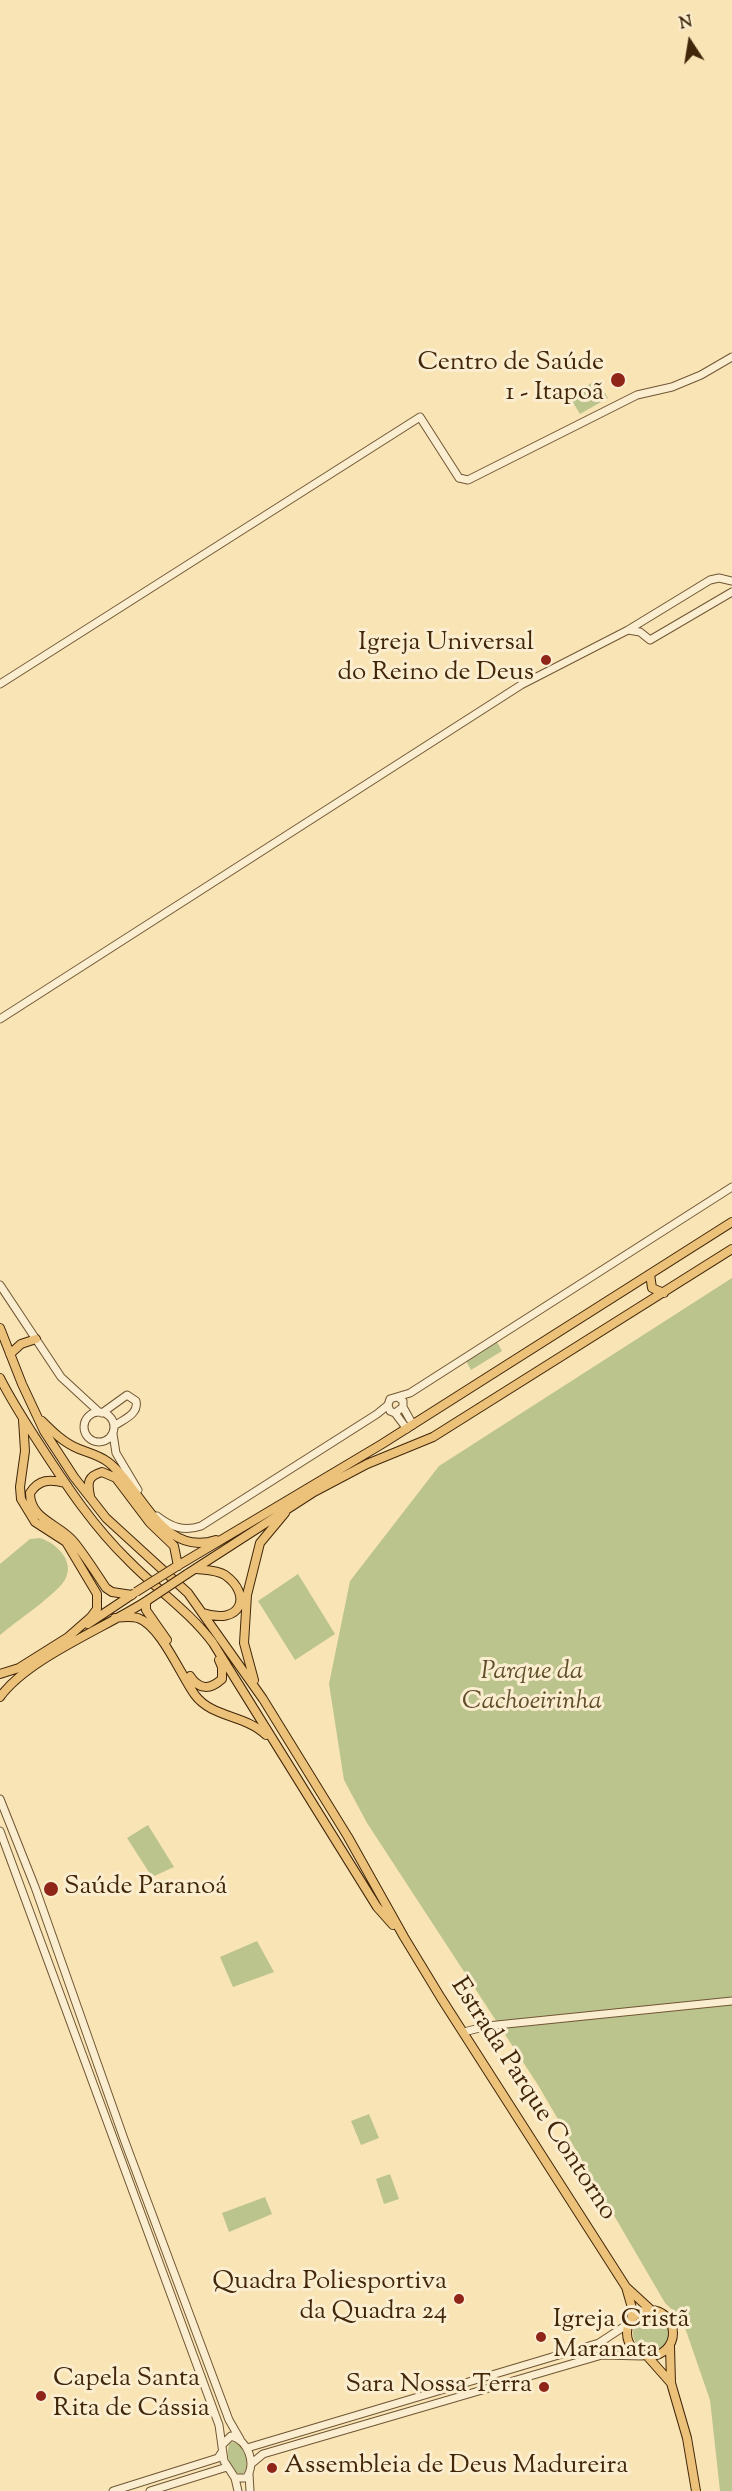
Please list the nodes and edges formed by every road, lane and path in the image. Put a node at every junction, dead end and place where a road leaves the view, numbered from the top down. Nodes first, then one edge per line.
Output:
1 (732, 357) edge
2 (729, 580) edge
3 (729, 594) edge
4 (638, 623) junction
5 (628, 630) junction
6 (640, 632) junction
7 (0, 684) edge
8 (0, 1019) edge
9 (732, 1187) edge
10 (732, 1222) edge
11 (732, 1249) edge
12 (650, 1274) junction
13 (0, 1285) edge
14 (664, 1293) junction
15 (0, 1328) edge
16 (36, 1339) junction
17 (10, 1354) junction
18 (0, 1378) edge
19 (87, 1400) junction
20 (402, 1402) junction
21 (391, 1409) junction
22 (100, 1412) junction
23 (90, 1415) junction
24 (36, 1416) junction
25 (22, 1418) junction
26 (114, 1426) junction
27 (410, 1427) junction
28 (112, 1434) junction
29 (102, 1442) junction
30 (116, 1453) junction
31 (64, 1483) junction
32 (90, 1497) junction
33 (292, 1504) junction
34 (233, 1534) junction
35 (176, 1567) junction
36 (196, 1569) junction
37 (134, 1594) junction
38 (147, 1601) junction
39 (203, 1613) junction
40 (115, 1618) junction
41 (67, 1638) junction
42 (213, 1643) junction
43 (0, 1674) edge
44 (0, 1697) edge
45 (263, 1700) junction
46 (277, 1746) junction
47 (0, 1799) edge
48 (0, 1831) edge
49 (404, 1937) junction
50 (58, 1951) junction
51 (46, 1955) junction
52 (64, 1970) junction
53 (52, 1975) junction
54 (732, 2001) edge
55 (464, 2032) junction
56 (138, 2178) junction
57 (129, 2180) junction
58 (144, 2192) junction
59 (135, 2196) junction
60 (174, 2275) junction
61 (164, 2277) junction
62 (626, 2287) junction
63 (651, 2310) junction
64 (178, 2314) junction
65 (190, 2316) junction
66 (630, 2321) junction
67 (670, 2346) junction
68 (645, 2356) junction
69 (480, 2380) junction
70 (671, 2383) junction
71 (465, 2384) junction
72 (484, 2390) junction
73 (469, 2394) junction
74 (328, 2425) junction
75 (314, 2428) junction
76 (331, 2434) junction
77 (316, 2439) junction
78 (242, 2441) junction
79 (223, 2448) junction
80 (247, 2448) junction
81 (251, 2464) junction
82 (227, 2467) junction
83 (249, 2474) junction
84 (235, 2478) junction
85 (138, 2483) junction
86 (127, 2489) edge
87 (113, 2491) edge
88 (137, 2491) edge
89 (150, 2491) edge
90 (238, 2491) edge
91 (250, 2491) edge
92 (696, 2491) edge

1 - 7 street
2 - 3 street
2 - 4 street
3 - 6 street
4 - 5 street
4 - 6 street
5 - 6 street
5 - 8 street
9 - 20 street
10 - 12 main road
11 - 14 main road
12 - 14 main road
12 - 27 main road
13 - 16 street
14 - 33 main road
15 - 17 main road
16 - 17 main road
16 - 19 street
17 - 24 main road
18 - 25 main road
19 - 22 street
19 - 23 street
20 - 21 street
20 - 21 street
20 - 27 street
21 - 27 street
21 - 30 street
22 - 23 street
22 - 26 street
22 - 26 street
23 - 29 street
24 - 32 main road
24 - 34 main road
25 - 31 main road
25 - 41 main road
26 - 28 street
27 - 34 main road
28 - 29 street
28 - 30 street
29 - 30 street
31 - 37 main road
31 - 42 main road
32 - 35 main road
32 - 39 main road
33 - 36 main road
33 - 45 main road
34 - 35 main road
35 - 37 main road, bridge
36 - 38 main road, bridge
36 - 39 main road
37 - 41 main road
38 - 40 main road
38 - 42 main road
39 - 45 main road
40 - 44 main road
40 - 46 main road
41 - 43 main road
42 - 46 main road
45 - 49 main road
46 - 49 main road
47 - 50 street
48 - 51 street
49 - 55 main road, Estrada Parque Contorno
50 - 51 street
50 - 52 street
51 - 53 street
52 - 53 street
52 - 56 street
53 - 57 street
54 - 55 street
55 - 62 main road, Estrada Parque Contorno
56 - 57 street
56 - 58 street
57 - 59 street
58 - 59 street
58 - 60 street
59 - 61 street
60 - 61 street
60 - 65 street
61 - 64 street
62 - 63 main road, Estrada Parque Contorno
62 - 66 main road, Estrada Parque Contorno
63 - 66 main road
63 - 67 main road
64 - 65 street
64 - 79 street
65 - 78 street
66 - 68 main road
66 - 69 street
67 - 68 main road
67 - 70 main road
68 - 70 main road
68 - 72 street
69 - 71 street
69 - 72 street
70 - 92 main road
71 - 73 street
71 - 74 street
72 - 73 street
73 - 76 street
74 - 75 street
74 - 76 street
75 - 77 street
75 - 80 street
76 - 77 street
77 - 81 street
78 - 79 street
78 - 80 street
79 - 82 street
79 - 85 street
80 - 81 street
81 - 83 street
82 - 84 street
82 - 89 street
83 - 84 street
83 - 91 street
84 - 90 street
85 - 86 street
85 - 88 street
86 - 87 street

